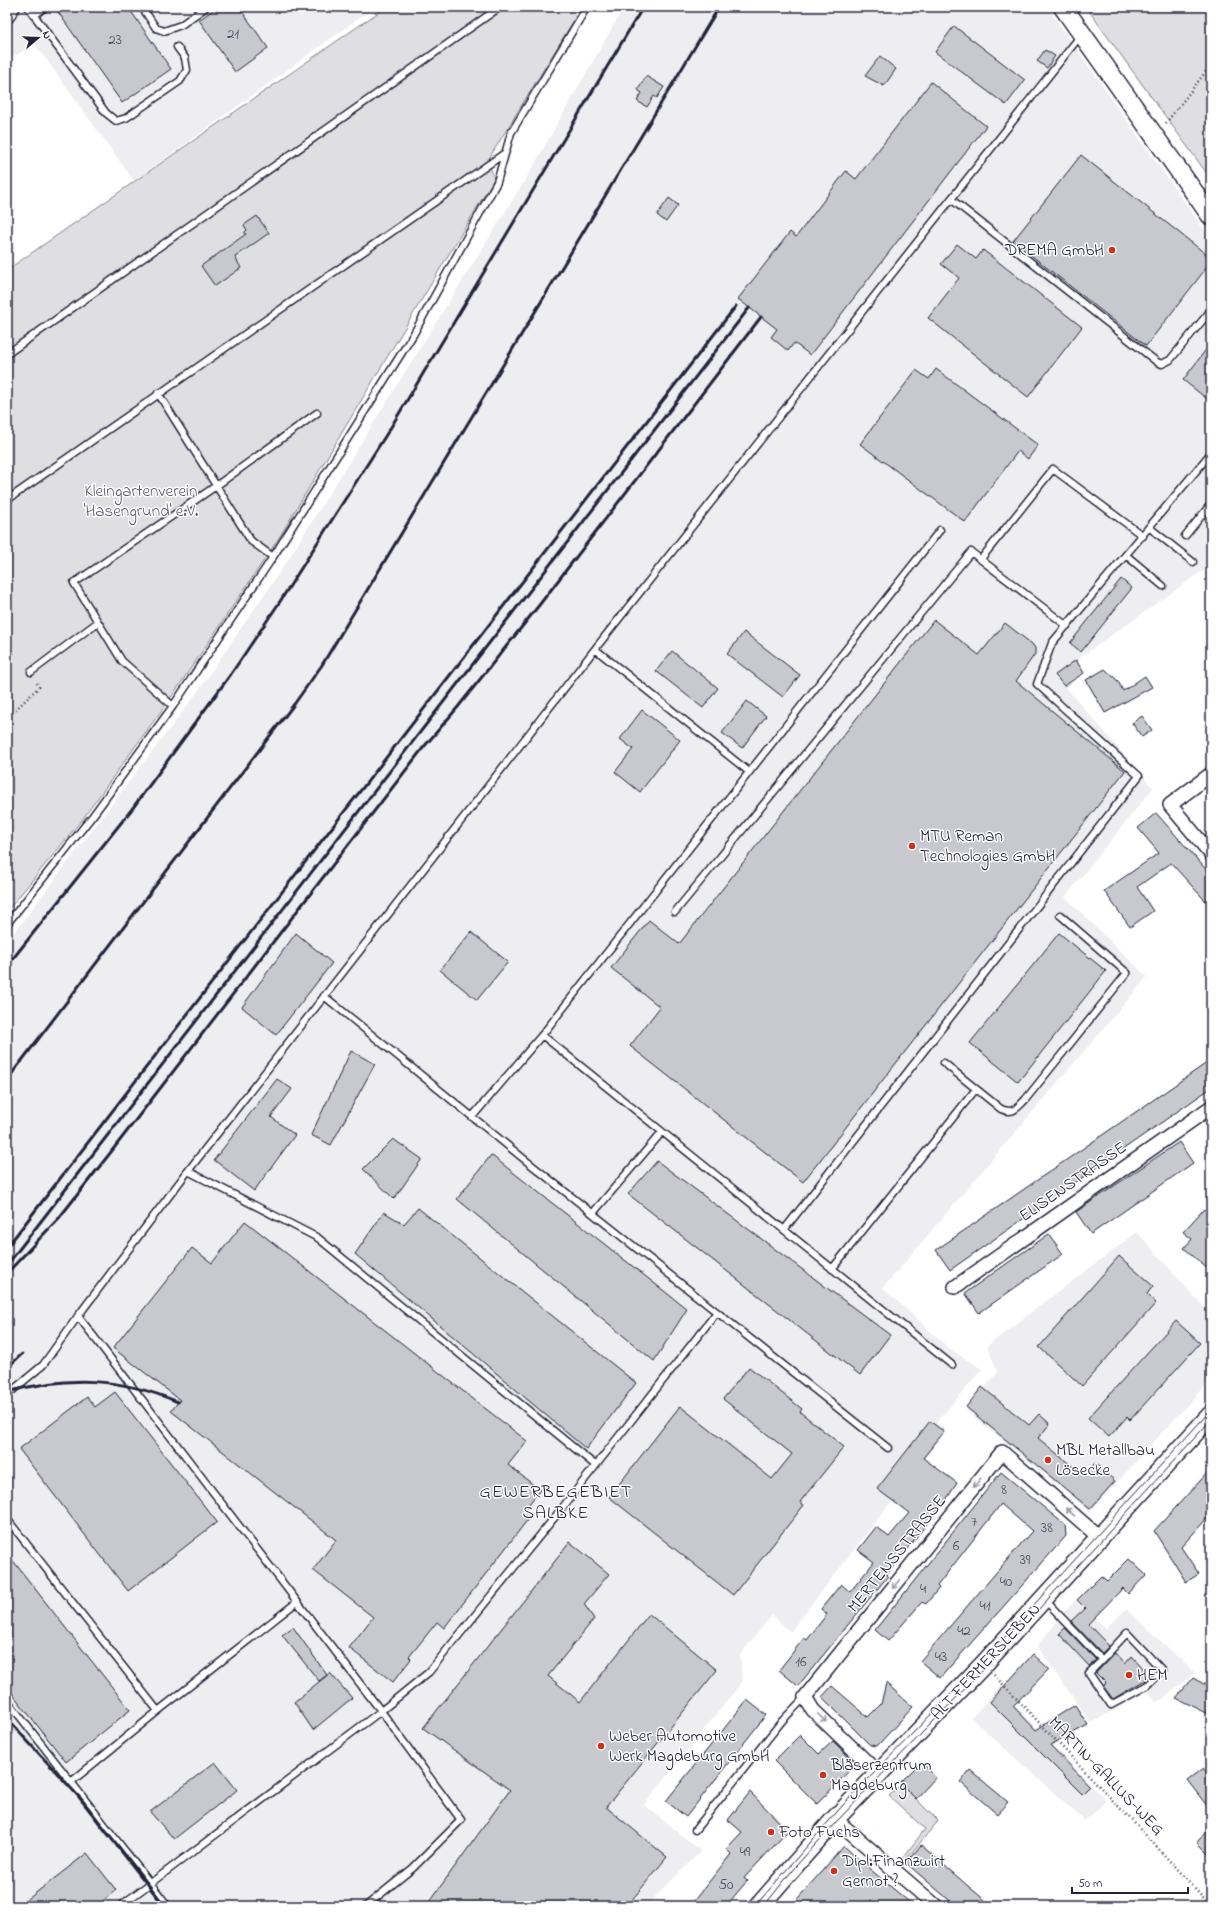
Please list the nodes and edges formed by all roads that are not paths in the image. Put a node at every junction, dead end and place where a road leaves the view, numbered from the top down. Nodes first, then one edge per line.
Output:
1 (13, 7) edge
2 (28, 7) edge
3 (45, 7) edge
4 (142, 7) edge
5 (206, 7) edge
6 (500, 7) edge
7 (587, 7) edge
8 (1063, 7) edge
9 (35, 16) junction
10 (7, 17) edge
11 (1082, 34) junction
12 (177, 47) dead end
13 (504, 153) junction
14 (952, 199) junction
15 (1211, 216) edge
16 (1211, 310) edge
17 (7, 354) edge
18 (158, 393) junction
19 (317, 413) dead end
20 (1211, 453) edge
21 (216, 486) junction
22 (7, 500) edge
23 (1211, 504) edge
24 (1150, 528) junction
25 (940, 530) dead end
26 (1144, 536) junction
27 (1186, 536) dead end
28 (1127, 556) junction
29 (273, 557) junction
30 (981, 559) junction
31 (1193, 562) dead end
32 (1162, 586) dead end
33 (98, 622) junction
34 (1067, 626) junction
35 (595, 649) junction
36 (31, 672) road end
37 (173, 706) junction
38 (748, 771) junction
39 (1211, 774) edge
40 (1211, 854) edge
41 (675, 912) dead end
42 (1060, 915) dead end
43 (7, 924) edge
44 (324, 996) junction
45 (542, 1035) junction
46 (944, 1063) dead end
47 (976, 1089) junction
48 (1211, 1107) edge
49 (472, 1117) junction
50 (662, 1132) junction
51 (188, 1171) junction
52 (593, 1213) junction
53 (784, 1230) junction
54 (832, 1269) junction
55 (955, 1287) dead end
56 (717, 1312) junction
57 (78, 1316) junction
58 (952, 1365) dead end
59 (7, 1396) edge
60 (1211, 1415) edge
61 (888, 1448) dead end
62 (594, 1465) junction
63 (7, 1519) edge
64 (1100, 1538) junction
65 (1044, 1599) junction
66 (297, 1602) junction
67 (1102, 1660) junction
68 (805, 1697) junction
69 (7, 1700) edge
70 (158, 1711) junction
71 (381, 1712) junction
72 (878, 1773) junction
73 (71, 1782) junction
74 (835, 1819) junction
75 (695, 1830) dead end
76 (150, 1883) junction
77 (120, 1906) edge
78 (168, 1906) edge
79 (366, 1906) edge
80 (759, 1906) edge
81 (936, 1906) edge

1 - 10 street
2 - 9 lane
3 - 9 lane
4 - 5 lane
6 - 17 lane
7 - 13 lane
8 - 11 main road
9 - 12 lane
11 - 14 lane
11 - 15 main road
13 - 18 lane
13 - 29 lane
14 - 16 lane
14 - 35 lane
18 - 21 lane
18 - 22 lane
19 - 21 lane
20 - 24 lane
21 - 29 lane
21 - 33 lane
23 - 27 lane
24 - 26 lane
24 - 31 lane
25 - 38 lane
26 - 28 lane
26 - 30 lane
28 - 32 lane
28 - 34 lane
29 - 37 lane
30 - 34 lane
30 - 41 lane
33 - 36 lane
33 - 37 lane
34 - 53 lane
35 - 38 lane
35 - 44 lane
37 - 43 lane
38 - 45 lane
39 - 40 street
42 - 47 lane
44 - 49 lane
44 - 51 lane
45 - 49 lane
45 - 50 lane
46 - 47 lane
47 - 54 lane
48 - 55 street, ELISENSTRASSE
49 - 52 lane
50 - 52 lane
50 - 53 lane
51 - 57 lane
51 - 62 lane
52 - 56 lane
53 - 54 lane
54 - 58 lane
56 - 61 lane
56 - 62 lane
57 - 59 lane
57 - 66 lane
60 - 64 main road, ALT FERMERSLEBEN
62 - 71 lane
63 - 70 lane
64 - 65 main road, ALT FERMERSLEBEN
64 -> 68 street, MERTENSSTRASSE
65 - 67 lane
65 - 72 main road, ALT FERMERSLEBEN
66 - 70 lane
66 - 71 lane
67 - 67 lane
68 -> 72 street
68 - 75 lane
69 - 73 lane
70 - 73 lane
71 - 76 lane
71 - 79 lane
72 - 74 main road, ALT FERMERSLEBEN
73 - 76 lane
74 - 80 main road, ALT FERMERSLEBEN
74 - 81 street
76 - 77 lane
76 - 78 lane

